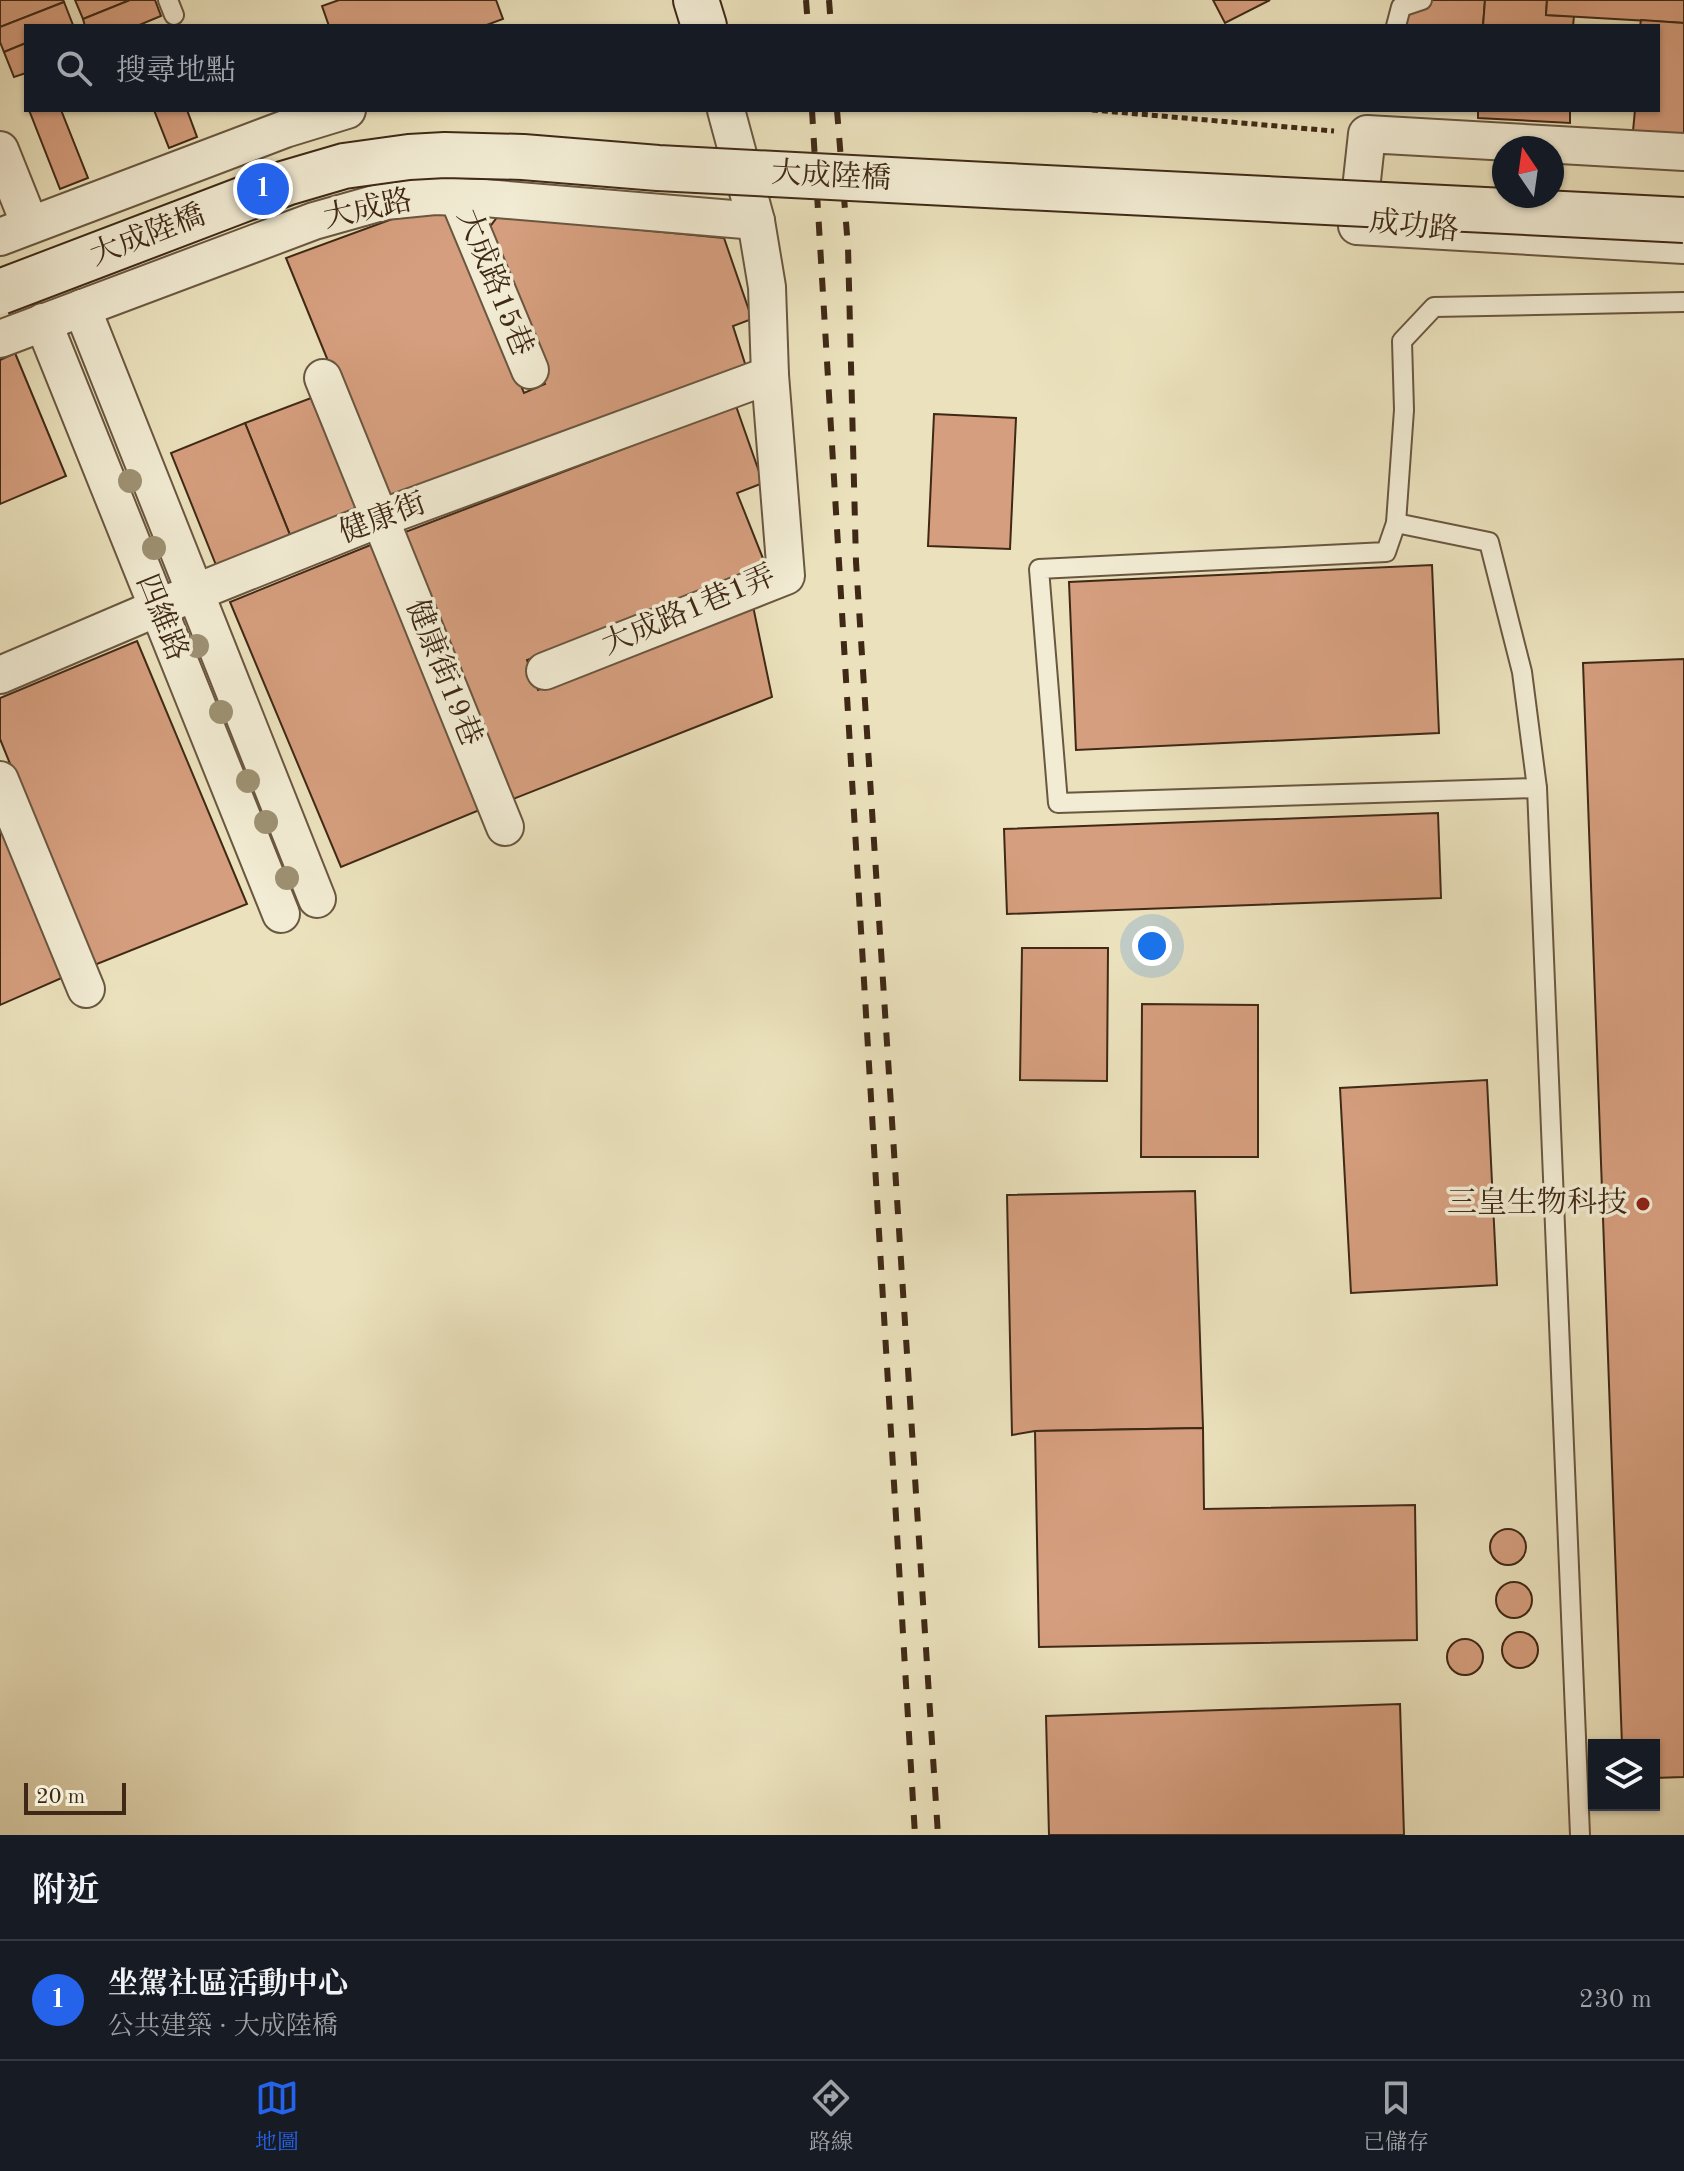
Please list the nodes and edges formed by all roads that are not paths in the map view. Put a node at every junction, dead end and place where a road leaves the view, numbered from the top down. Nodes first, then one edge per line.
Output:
1 (696, 0) edge
2 (1422, 0) edge
3 (703, 24) edge
4 (1397, 24) edge
5 (340, 112) edge
6 (727, 112) edge
7 (1370, 122) edge
8 (0, 150) edge
9 (1684, 152) edge
10 (458, 197) junction
11 (1684, 220) edge
12 (756, 221) junction
13 (15, 231) edge
14 (1684, 245) edge
15 (0, 292) edge
16 (1684, 302) edge
17 (82, 308) junction
18 (43, 322) junction
19 (0, 339) edge
20 (530, 370) dead end
21 (770, 375) junction
22 (323, 378) dead end
23 (381, 518) junction
24 (1396, 523) junction
25 (193, 594) junction
26 (157, 608) junction
27 (545, 671) dead end
28 (0, 675) edge
29 (0, 780) edge
30 (1537, 788) junction
31 (505, 827) dead end
32 (317, 899) dead end
33 (281, 914) dead end
34 (86, 989) dead end
35 (1580, 1835) edge

1 - 3 main road
2 - 4 lane
5 - 13 street
6 - 12 street
7 - 9 street
7 - 14 street, 成功路
8 - 13 street
10 - 12 street, 大成路
10 - 17 street, 大成路
10 - 20 street, 大成路15巷
11 - 15 main road, 大成陸橋, bridge
12 - 21 street
16 - 24 lane
17 - 18 street, 大成路
17 - 25 street, 四維路
18 - 19 street, 大成路
18 - 26 street, 四維路
21 - 23 street, 健康街
21 - 27 street, 大成路1巷1弄
22 - 23 street, 健康街19巷
23 - 25 street, 健康街
23 - 31 street, 健康街19巷
24 - 30 lane
24 - 30 lane
25 - 26 street, 健康街
25 - 32 street, 四維路
26 - 28 street, 健康街
26 - 33 street, 四維路
29 - 34 street
30 - 35 lane

